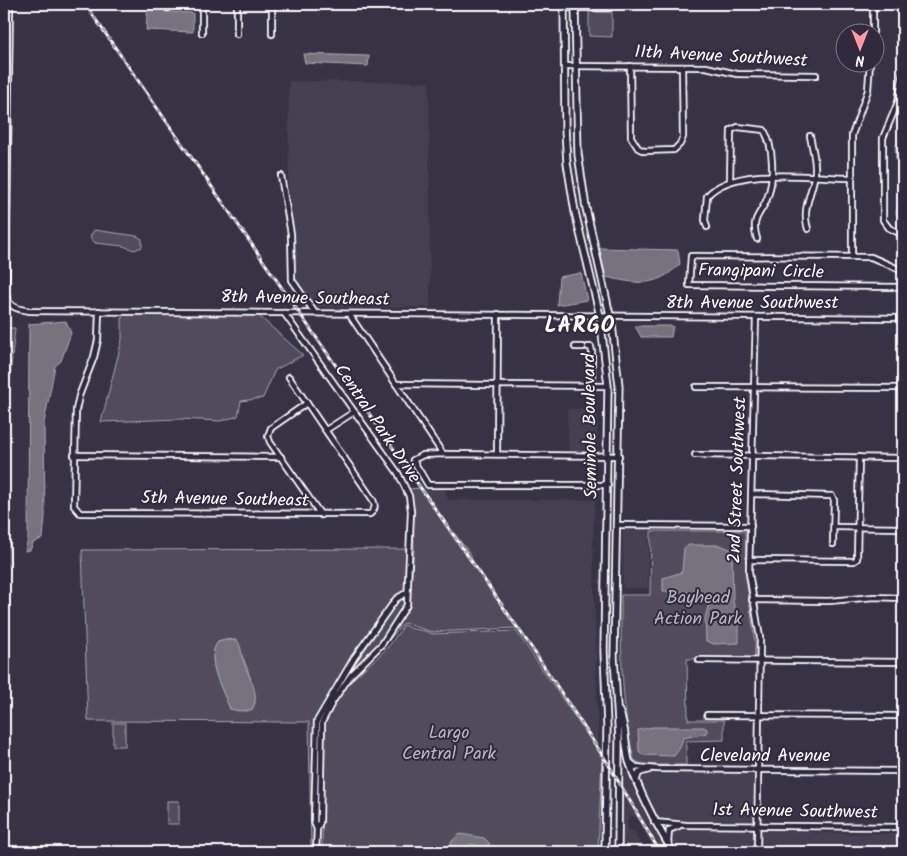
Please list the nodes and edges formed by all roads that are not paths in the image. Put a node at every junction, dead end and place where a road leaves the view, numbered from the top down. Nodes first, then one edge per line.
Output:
1 (10, 4) edge
2 (202, 4) edge
3 (237, 4) edge
4 (272, 4) edge
5 (616, 4) edge
6 (873, 4) edge
7 (564, 6) edge
8 (575, 6) edge
9 (873, 22) edge
10 (202, 33) dead end
11 (237, 34) dead end
12 (272, 34) dead end
13 (564, 66) junction
14 (575, 66) junction
15 (630, 66) junction
16 (682, 67) junction
17 (869, 72) edge
18 (903, 72) edge
19 (816, 75) dead end
20 (810, 136) dead end
21 (771, 175) junction
22 (281, 176) dead end
23 (814, 178) junction
24 (851, 178) junction
25 (730, 180) junction
26 (707, 227) dead end
27 (808, 229) dead end
28 (903, 235) edge
29 (758, 239) dead end
30 (852, 256) junction
31 (903, 271) edge
32 (903, 287) edge
33 (99, 311) junction
34 (284, 313) junction
35 (315, 313) junction
36 (349, 314) junction
37 (498, 314) junction
38 (600, 316) junction
39 (610, 316) junction
40 (756, 317) junction
41 (903, 318) edge
42 (576, 347) dead end
43 (289, 377) dead end
44 (396, 384) junction
45 (497, 384) junction
46 (592, 386) junction
47 (608, 386) junction
48 (696, 386) dead end
49 (755, 387) junction
50 (903, 388) edge
51 (307, 403) junction
52 (354, 412) junction
53 (326, 430) junction
54 (443, 454) junction
55 (496, 454) junction
56 (695, 455) dead end
57 (753, 455) junction
58 (74, 456) junction
59 (608, 456) junction
60 (619, 456) junction
61 (281, 457) junction
62 (859, 457) junction
63 (903, 458) edge
64 (608, 485) junction
65 (753, 494) junction
66 (321, 515) junction
67 (607, 524) junction
68 (618, 525) junction
69 (751, 526) junction
70 (834, 527) junction
71 (858, 528) junction
72 (903, 528) edge
73 (833, 544) dead end
74 (749, 560) junction
75 (406, 593) junction
76 (903, 598) edge
77 (752, 600) junction
78 (604, 609) junction
79 (615, 610) junction
80 (698, 660) dead end
81 (761, 661) junction
82 (903, 662) edge
83 (616, 688) junction
84 (605, 689) junction
85 (617, 708) junction
86 (707, 714) dead end
87 (759, 715) junction
88 (903, 716) edge
89 (629, 761) junction
90 (653, 769) junction
91 (758, 770) junction
92 (903, 771) edge
93 (636, 780) junction
94 (654, 822) junction
95 (686, 825) junction
96 (757, 826) junction
97 (903, 827) edge
98 (317, 829) junction
99 (669, 845) junction
100 (316, 852) edge
101 (605, 852) edge
102 (618, 852) edge
103 (673, 852) edge
104 (757, 852) edge

1 - 33 street, 8th Avenue Southeast
2 - 10 street
3 - 11 street
4 - 12 street
5 - 8 street
6 - 9 street
7 - 8 street
7 - 13 main road, Seminole Boulevard
8 - 14 main road, Seminole Boulevard
13 - 14 street, 11th Avenue Southwest
13 - 38 main road, Seminole Boulevard
14 - 15 street, 11th Avenue Southwest
14 - 39 main road, Seminole Boulevard
15 - 16 street, 11th Avenue Southwest
15 - 16 street
16 - 19 street, 11th Avenue Southwest
17 - 24 street
18 - 28 street
20 - 23 street
21 - 23 street
21 - 25 street
21 - 25 street
21 - 29 street
22 - 35 street
23 - 24 street
23 - 27 street
24 - 30 street
25 - 26 street
30 - 31 street
30 - 32 street, Frangipani Circle
33 - 34 street, 8th Avenue Southeast
33 - 58 street
34 - 35 street, 8th Avenue Southeast
34 - 52 street, Central Park Drive
35 - 36 street, 8th Avenue Southeast
36 - 37 street, 8th Avenue Southeast
36 - 44 street
37 - 38 street, 8th Avenue Southeast
37 - 45 street
38 - 39 street, 8th Avenue Southwest
38 - 47 main road, Seminole Boulevard
39 - 40 street, 8th Avenue Southwest
39 - 60 main road, Seminole Boulevard
40 - 41 street, 8th Avenue Southwest
40 - 49 street, 2nd Street Southwest
42 - 46 street
43 - 51 street
44 - 45 street
44 - 54 street
45 - 46 street
45 - 55 street
46 - 47 street
47 - 59 main road, Seminole Boulevard
48 - 49 street
49 - 50 street
49 - 57 street, 2nd Street Southwest
51 - 53 street
51 - 61 street
52 - 53 street
52 - 75 street, Central Park Drive
53 - 66 street, 5th Avenue Southeast
54 - 55 street
54 - 64 street
55 - 59 street
56 - 57 street
57 - 62 street
57 - 65 street, 2nd Street Southwest
58 - 61 street
58 - 66 street, 5th Avenue Southeast
59 - 60 street
59 - 64 main road, Seminole Boulevard
60 - 68 main road, Seminole Boulevard
61 - 66 street
62 - 63 street
62 - 71 street
64 - 67 main road, Seminole Boulevard
65 - 69 street, 2nd Street Southwest
65 - 70 street
67 - 68 main road
67 - 78 main road, Seminole Boulevard
68 - 69 street
68 - 79 main road, Seminole Boulevard
69 - 74 street, 2nd Street Southwest
70 - 71 street
70 - 73 street
71 - 72 street
71 - 74 street
74 - 77 street, 2nd Street Southwest
75 - 98 street, Central Park Drive
75 - 98 street, Central Park Drive
76 - 77 street
77 - 81 street, 2nd Street Southwest
78 - 79 main road
78 - 84 main road, Seminole Boulevard
79 - 83 main road, Seminole Boulevard
80 - 81 street
81 - 82 street
81 - 87 street, 2nd Street Southwest
83 - 84 main road
83 - 85 main road, Seminole Boulevard
84 - 101 main road, Seminole Boulevard
85 - 89 main road
85 - 102 main road, Seminole Boulevard
86 - 87 street
87 - 88 street
87 - 91 street, 2nd Street Southwest
89 - 90 street, Cleveland Avenue
89 - 93 main road
90 - 91 street, Cleveland Avenue
90 - 93 street
91 - 92 street, Cleveland Avenue
91 - 96 street, 2nd Street Southwest
93 - 94 main road
94 - 95 street, 1st Avenue Southwest
94 - 99 main road
95 - 96 street, 1st Avenue Southwest
95 - 99 street
96 - 97 street, 1st Avenue Southwest
96 - 104 street, 2nd Street Southwest
98 - 100 street, Central Park Drive
99 - 103 main road

